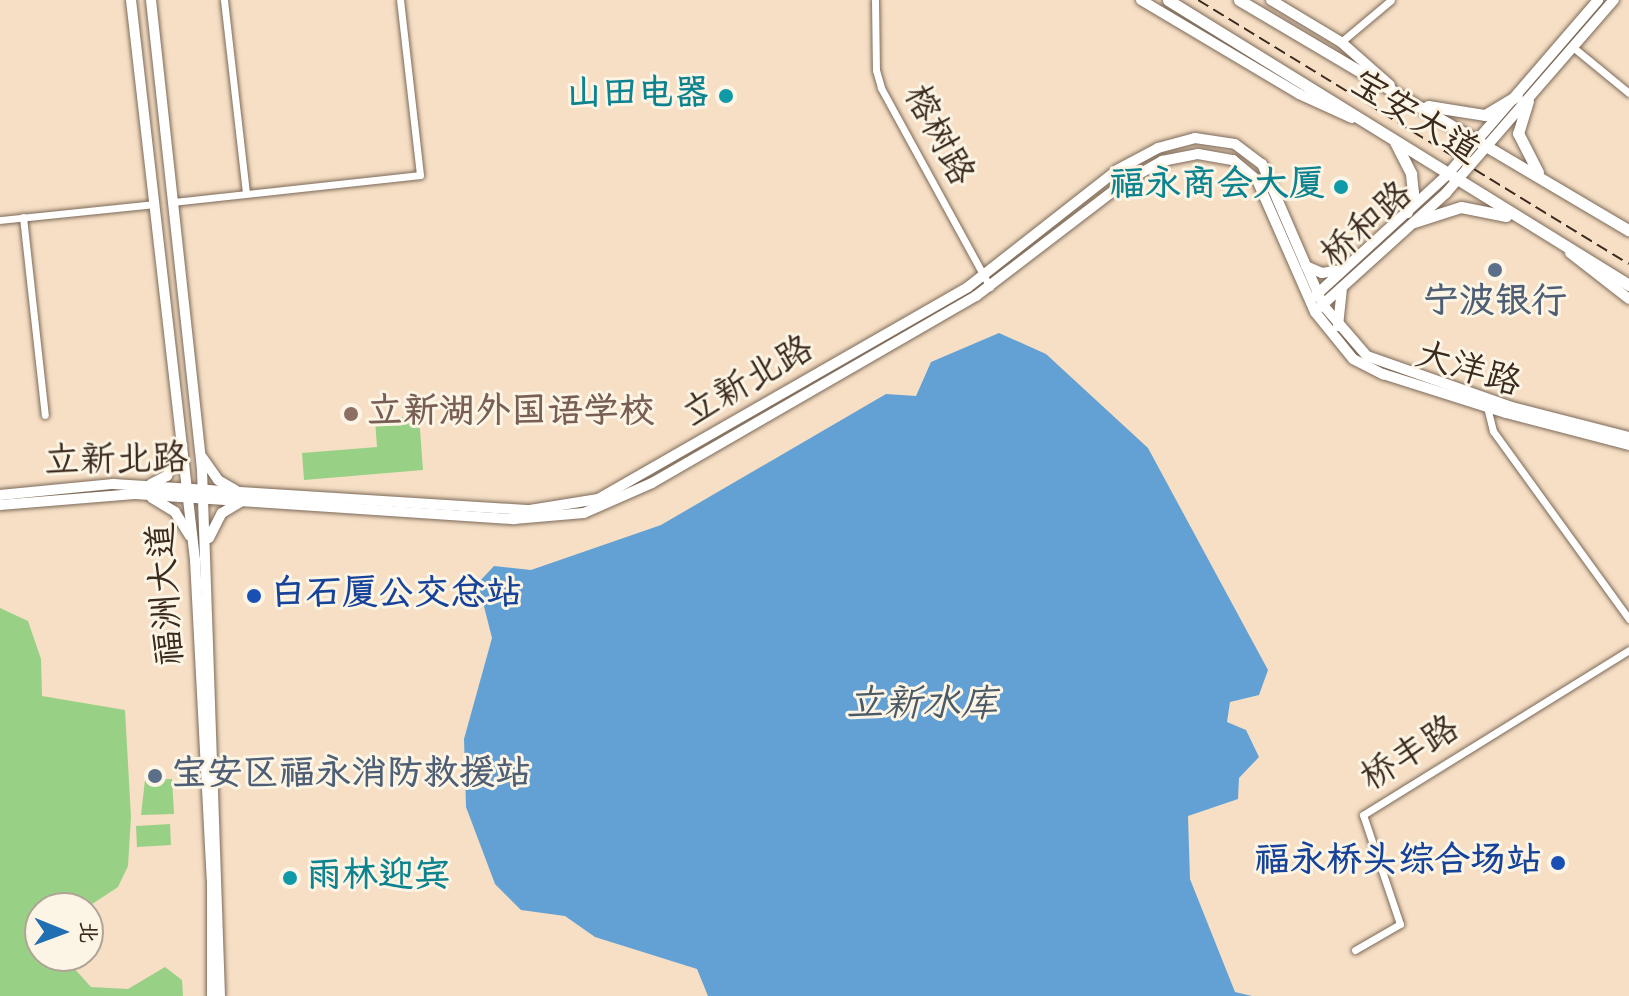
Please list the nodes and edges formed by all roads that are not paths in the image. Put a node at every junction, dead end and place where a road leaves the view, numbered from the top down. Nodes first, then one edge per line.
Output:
1 (131, 0) edge
2 (151, 0) edge
3 (224, 0) edge
4 (400, 0) edge
5 (875, 0) edge
6 (1141, 0) edge
7 (1168, 0) edge
8 (1239, 0) edge
9 (1271, 0) edge
10 (1391, 0) edge
11 (1598, 0) edge
12 (1614, 0) edge
13 (1341, 42) junction
14 (1574, 48) junction
15 (1629, 93) edge
16 (1400, 94) junction
17 (1522, 98) junction
18 (1414, 102) junction
19 (1376, 128) junction
20 (1392, 138) junction
21 (1483, 143) junction
22 (1453, 177) junction
23 (1543, 178) junction
24 (246, 194) junction
25 (173, 202) junction
26 (154, 204) junction
27 (23, 217) junction
28 (1411, 217) junction
29 (0, 220) edge
30 (1529, 226) junction
31 (1629, 228) edge
32 (1560, 244) junction
33 (1306, 266) junction
34 (1344, 269) junction
35 (983, 277) junction
36 (1345, 284) junction
37 (1629, 285) edge
38 (990, 287) junction
39 (1314, 297) junction
40 (1629, 299) edge
41 (1319, 308) junction
42 (1338, 328) junction
43 (1486, 401) junction
44 (45, 415) dead end
45 (183, 436) junction
46 (1629, 437) edge
47 (1629, 445) edge
48 (200, 453) junction
49 (143, 490) junction
50 (189, 493) junction
51 (203, 494) junction
52 (0, 495) edge
53 (245, 496) junction
54 (0, 505) edge
55 (193, 543) junction
56 (206, 552) junction
57 (1629, 619) edge
58 (1629, 650) edge
59 (1355, 950) dead end
60 (212, 996) edge
61 (220, 996) edge

1 - 26 main road, 福洲大道
2 - 25 main road, 福洲大道
3 - 24 street
4 - 24 street
5 - 35 street, 榕树路
6 - 19 main road
7 - 19 main road, 宝安大道
8 - 16 main road, 宝安大道
9 - 13 main road
10 - 13 street
11 - 17 main road, 桥和路
12 - 14 main road, 桥和路
13 - 16 main road
14 - 15 street
14 - 17 main road, 桥和路
16 - 18 main road, 宝安大道
17 - 18 main road
17 - 21 main road, 桥和路
17 - 23 main road
18 - 21 main road, 宝安大道
19 - 20 main road, 宝安大道
20 - 22 main road, 宝安大道
20 - 28 main road
21 - 22 main road, 桥和路
21 - 23 main road, 宝安大道
22 - 28 main road, 桥和路
22 - 30 main road, 宝安大道
23 - 31 main road, 宝安大道
24 - 25 street
25 - 48 main road, 福洲大道
26 - 27 street
26 - 45 main road, 福洲大道
27 - 29 street
27 - 44 street
28 - 30 main road
28 - 34 main road, 桥和路
28 - 36 main road, 桥和路
30 - 32 main road, 宝安大道
32 - 37 main road, 宝安大道
32 - 40 main road
33 - 34 main road
33 - 35 main road, 立新北路
33 - 39 main road, 立新北路
34 - 39 main road, 桥和路
35 - 38 street, 榕树路
35 - 53 main road, 立新北路
36 - 41 main road, 桥和路
36 - 42 main road
38 - 39 main road, 立新北路
38 - 53 main road, 立新北路
39 - 41 main road, 立新北路
41 - 42 main road, 大洋路
41 - 43 main road, 大洋路
42 - 43 main road, 大洋路
43 - 46 main road, 大洋路
43 - 47 main road, 大洋路
43 - 57 street
45 - 49 main road
45 - 50 main road, 福洲大道
48 - 51 main road, 福洲大道
48 - 53 main road
49 - 50 main road, 立新北路
49 - 52 main road, 立新北路
49 - 54 main road, 立新北路
49 - 55 main road
50 - 51 main road, 立新北路
50 - 55 main road, 福洲大道
51 - 53 main road, 立新北路
51 - 56 main road, 福洲大道
53 - 56 main road
55 - 60 main road, 福洲大道
56 - 61 main road, 福洲大道
58 - 59 street, 桥丰路

